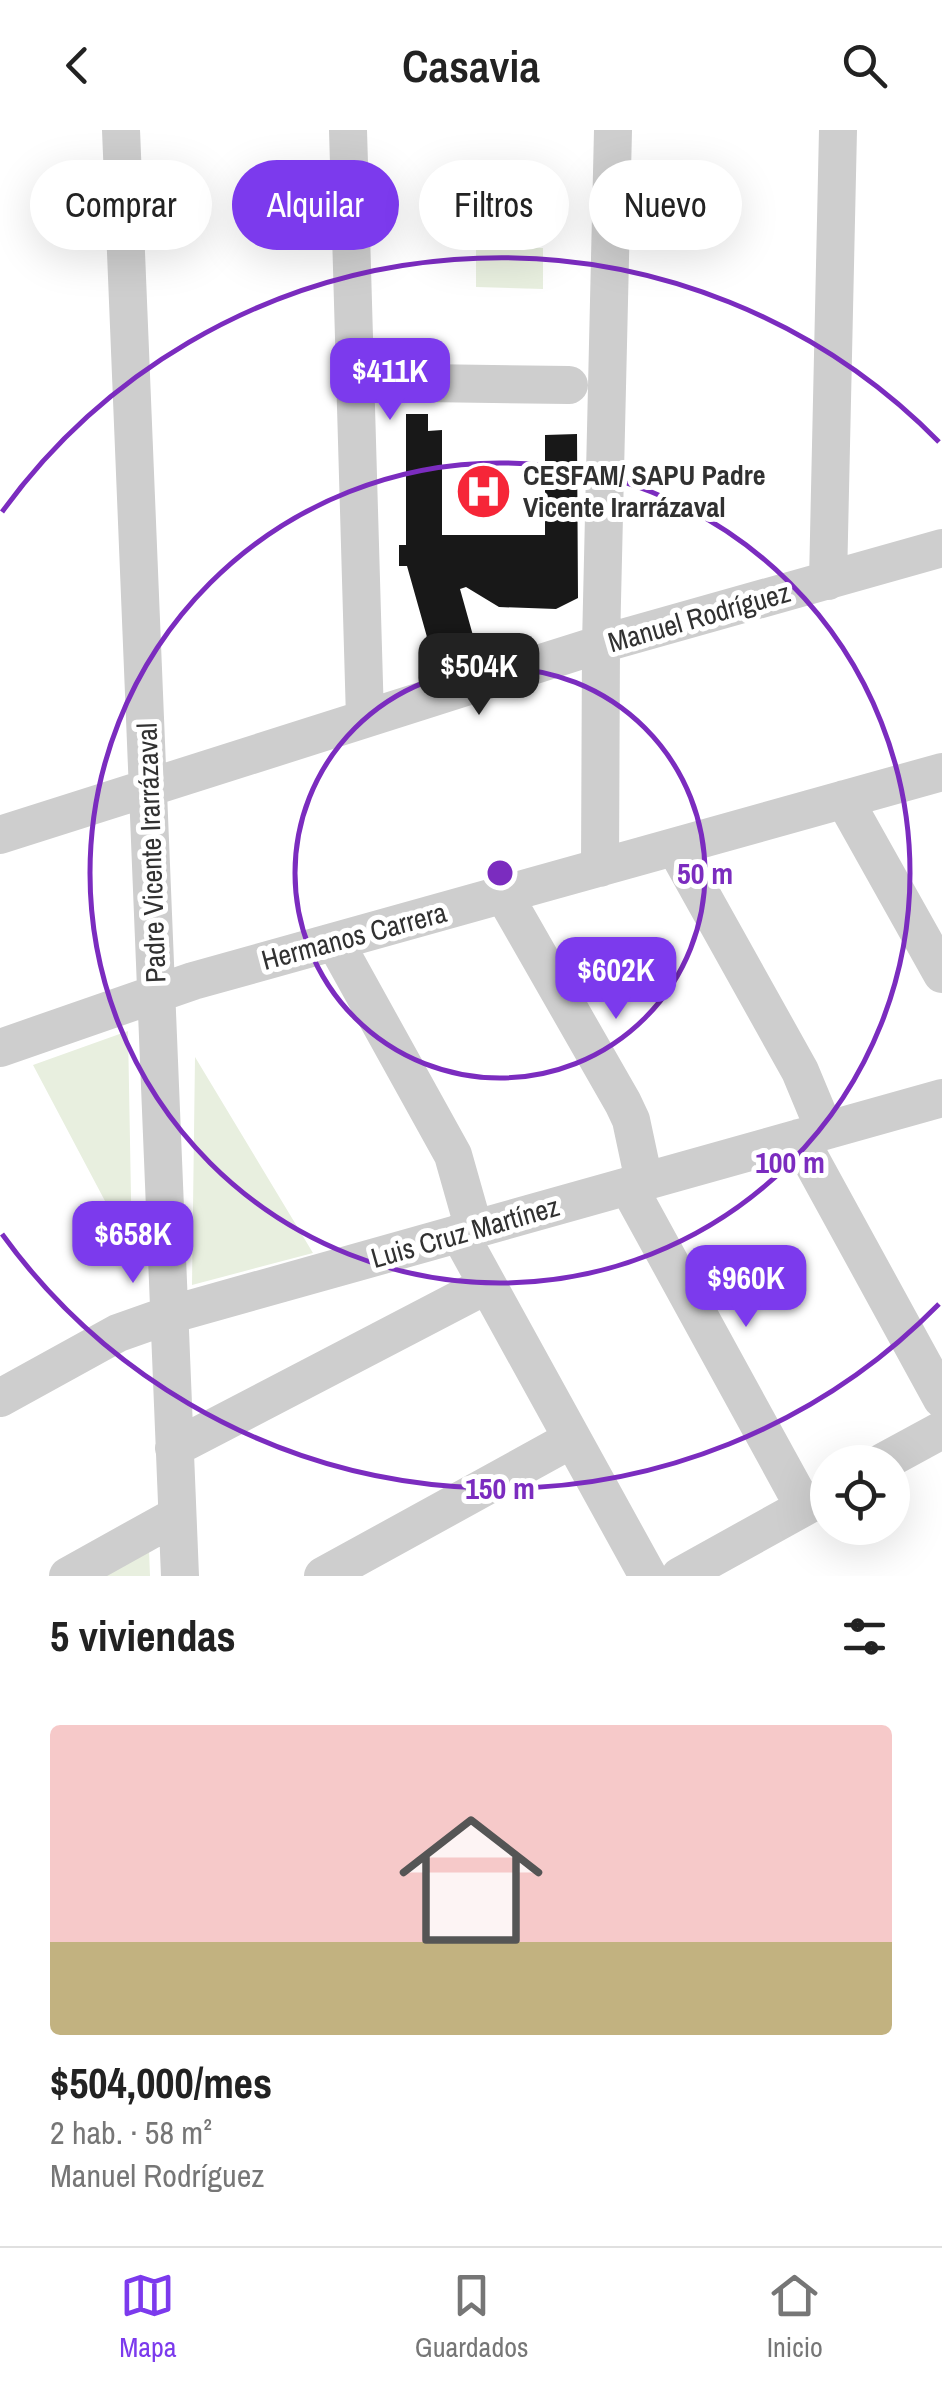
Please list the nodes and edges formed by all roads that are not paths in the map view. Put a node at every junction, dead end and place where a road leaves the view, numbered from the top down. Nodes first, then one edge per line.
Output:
1 (121, 130) edge
2 (348, 130) edge
3 (613, 130) edge
4 (838, 130) edge
5 (355, 382) junction
6 (568, 385) dead end
7 (942, 548) edge
8 (828, 581) junction
9 (601, 644) junction
10 (365, 718) junction
11 (942, 772) edge
12 (148, 788) junction
13 (844, 799) junction
14 (0, 834) edge
15 (675, 846) junction
16 (600, 868) junction
17 (504, 895) junction
18 (335, 942) junction
19 (942, 974) edge
20 (156, 992) junction
21 (0, 1048) edge
22 (942, 1098) edge
23 (812, 1134) junction
24 (636, 1184) junction
25 (467, 1231) junction
26 (487, 1284) junction
27 (169, 1314) junction
28 (5, 1382) edge
29 (942, 1399) edge
30 (942, 1430) edge
31 (572, 1439) junction
32 (910, 1447) edge
33 (174, 1448) junction
34 (810, 1489) edge
35 (810, 1503) edge
36 (176, 1516) junction
37 (68, 1576) edge
38 (180, 1576) edge
39 (323, 1576) edge
40 (648, 1576) edge
41 (680, 1576) edge

1 - 12 street, Padre Vicente Irarrázaval
2 - 5 street
3 - 9 street
4 - 8 street
5 - 6 street
5 - 10 street
7 - 8 street, Manuel Rodríguez
8 - 9 street, Manuel Rodríguez
9 - 10 street, Manuel Rodríguez
9 - 16 street
10 - 12 street, Manuel Rodríguez
11 - 13 street, Hermanos Carrera
12 - 14 street, Manuel Rodríguez
12 - 20 street, Padre Vicente Irarrázaval
13 - 15 street, Hermanos Carrera
13 - 19 street
15 - 16 street, Hermanos Carrera
15 - 23 street
16 - 17 street, Hermanos Carrera
17 - 18 street, Hermanos Carrera
17 - 24 street
18 - 20 street, Hermanos Carrera
18 - 25 street
20 - 21 street, Hermanos Carrera
20 - 27 street, Padre Vicente Irarrázaval
22 - 23 street, Luis Cruz Martínez
23 - 24 street, Luis Cruz Martínez
23 - 29 street
24 - 25 street, Luis Cruz Martínez
24 - 34 street
25 - 26 street
25 - 27 street, Luis Cruz Martínez
26 - 31 street
26 - 33 street
27 - 28 street, Luis Cruz Martínez
27 - 33 street, Padre Vicente Irarrázaval
30 - 32 street
31 - 39 street
31 - 40 street
33 - 36 street, Padre Vicente Irarrázaval
35 - 41 street
36 - 37 street
36 - 38 street, Padre Vicente Irarrázaval

